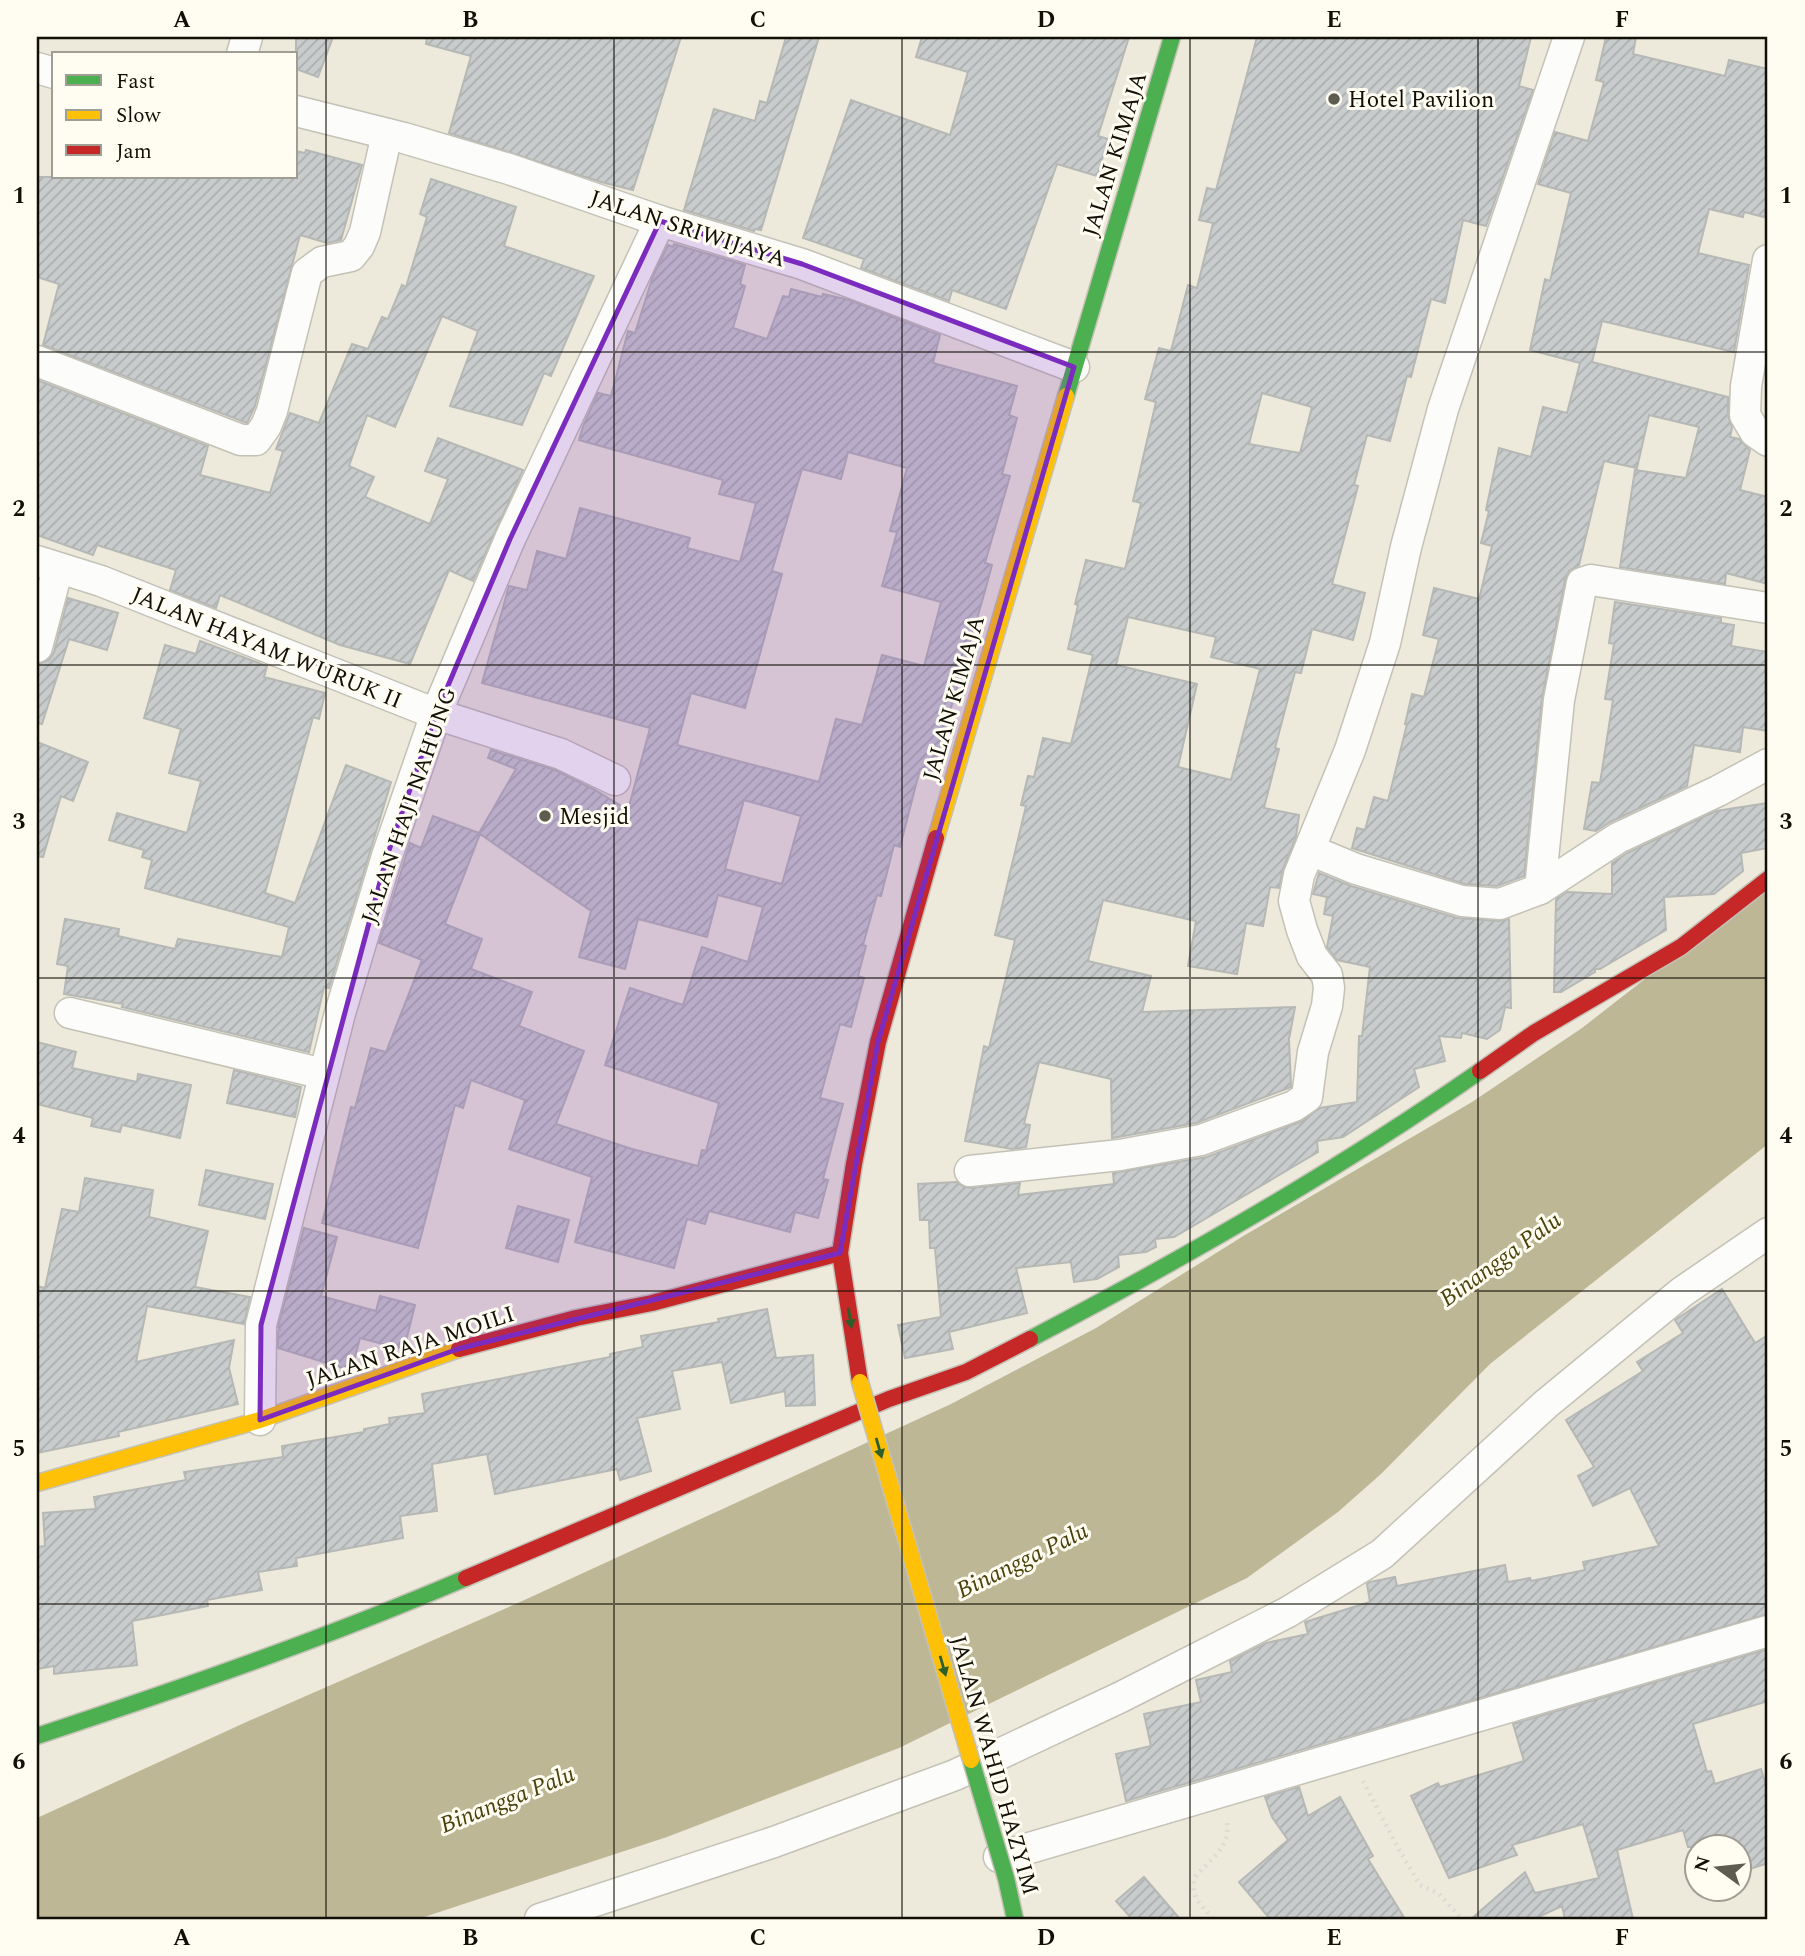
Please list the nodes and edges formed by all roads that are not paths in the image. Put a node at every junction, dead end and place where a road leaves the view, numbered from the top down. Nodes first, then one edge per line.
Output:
1 (1172, 37) edge
2 (1569, 37) edge
3 (298, 112) edge
4 (387, 134) junction
5 (660, 221) junction
6 (1768, 260) edge
7 (37, 361) edge
8 (1074, 367) junction
9 (1768, 441) edge
10 (48, 565) edge
11 (1768, 608) edge
12 (37, 648) edge
13 (436, 714) junction
14 (1768, 764) edge
15 (615, 780) dead end
16 (1310, 850) junction
17 (1768, 879) edge
18 (1540, 888) junction
19 (70, 1013) dead end
20 (324, 1074) junction
21 (970, 1171) dead end
22 (1768, 1233) edge
23 (840, 1254) junction
24 (860, 1382) joint
25 (260, 1420) junction
26 (37, 1483) edge
27 (1768, 1631) edge
28 (37, 1736) edge
29 (1002, 1868) junction
30 (540, 1919) edge
31 (1015, 1919) edge

1 - 8 street, JALAN KIMAJA
2 - 16 street
3 - 4 street, JALAN SRIWIJAYA
4 - 5 street, JALAN SRIWIJAYA
4 - 7 street
5 - 8 street, JALAN SRIWIJAYA
5 - 13 street, JALAN HAJI NAHUNG
6 - 9 street
8 - 23 street, JALAN KIMAJA
10 - 12 street
10 - 13 street, JALAN HAYAM WURUK II
11 - 18 street
13 - 15 street, JALAN HAYAM WURUK II
13 - 20 street, JALAN HAJI NAHUNG
14 - 18 street
16 - 18 street
16 - 21 street
17 - 28 street
19 - 20 street
20 - 25 street, JALAN HAJI NAHUNG
22 - 30 street
23 -> 24 street, JALAN KIMAJA
23 - 25 street, JALAN RAJA MOILI
24 -> 29 street, JALAN WAHID HAZYIM, bridge
25 - 26 street, JALAN RAJA MOILI
27 - 29 street
29 - 31 street, JALAN WAHID HAZYIM

